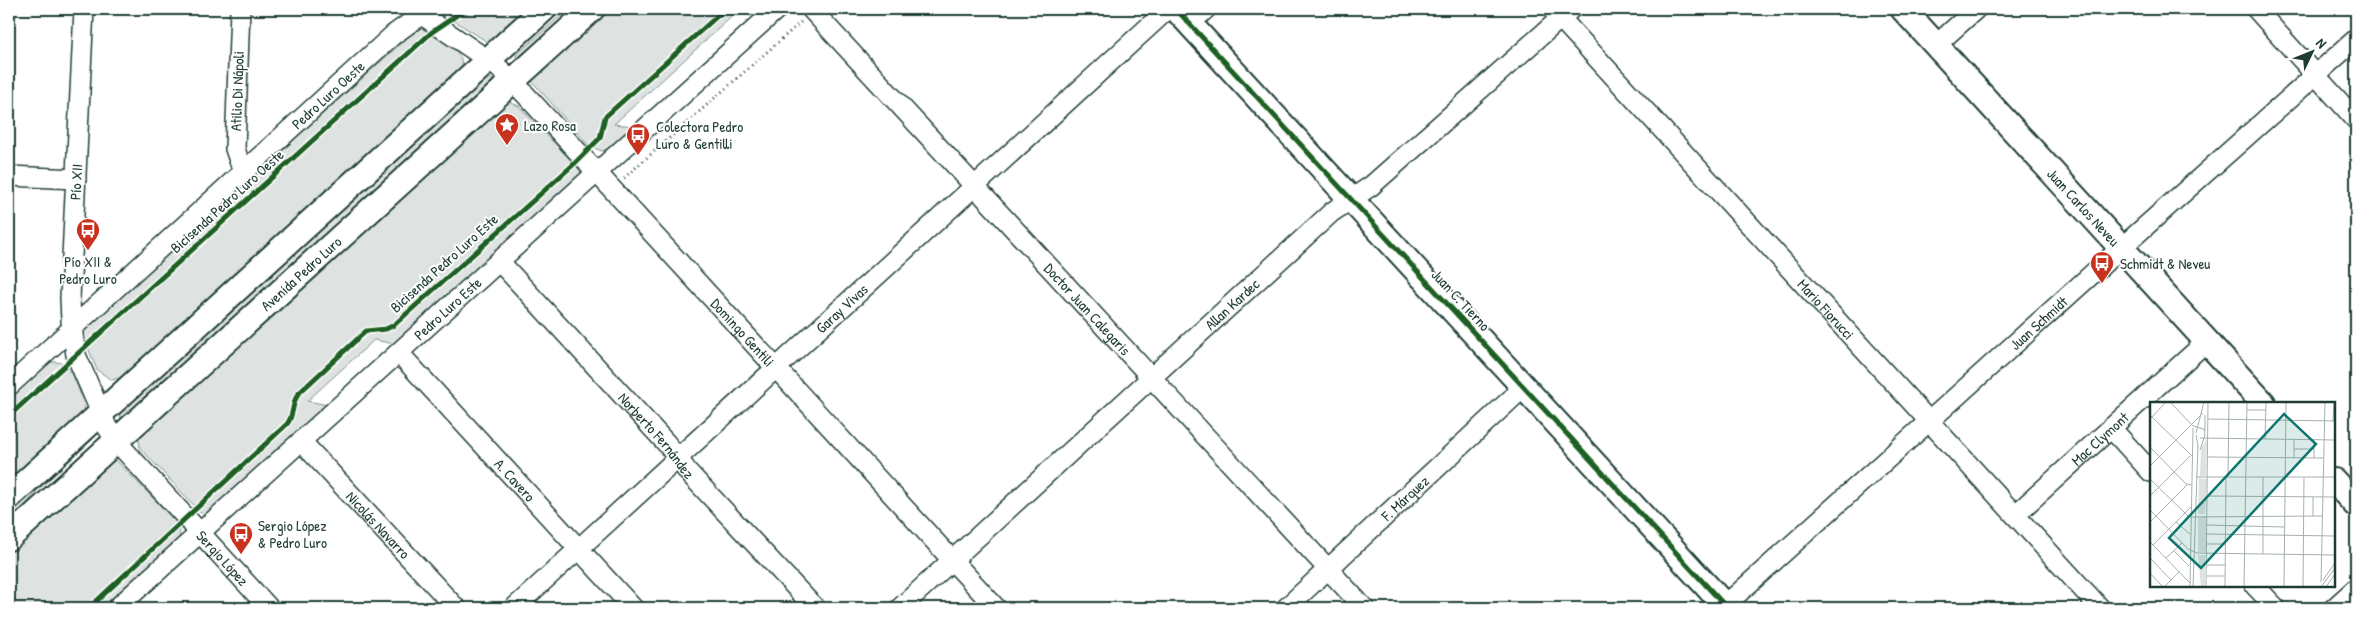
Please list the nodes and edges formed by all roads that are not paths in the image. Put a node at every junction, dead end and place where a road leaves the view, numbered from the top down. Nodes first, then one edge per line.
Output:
1 (84, 9) edge
2 (240, 9) edge
3 (544, 9) edge
4 (592, 9) edge
5 (778, 9) edge
6 (1168, 9) edge
7 (1903, 9) edge
8 (1976, 9) edge
9 (2256, 9) edge
10 (812, 10) edge
11 (421, 11) edge
12 (1561, 12) edge
13 (1190, 14) edge
14 (2356, 39) edge
15 (1936, 45) junction
16 (488, 59) junction
17 (2316, 76) junction
18 (512, 80) junction
19 (2356, 120) edge
20 (243, 172) junction
21 (598, 174) junction
22 (9, 176) edge
23 (76, 179) junction
24 (974, 186) junction
25 (1351, 199) junction
26 (2121, 248) junction
27 (500, 261) junction
28 (72, 328) junction
29 (2206, 341) junction
30 (48, 350) junction
31 (399, 353) junction
32 (76, 355) junction
33 (776, 368) junction
34 (1152, 378) junction
35 (9, 386) edge
36 (1524, 387) junction
37 (2262, 402) edge
38 (101, 412) junction
39 (1929, 421) junction
40 (2111, 428) junction
41 (116, 441) junction
42 (302, 441) junction
43 (678, 458) junction
44 (2150, 471) edge
45 (2335, 482) edge
46 (9, 496) edge
47 (2356, 506) edge
48 (2015, 515) junction
49 (200, 533) junction
50 (9, 538) edge
51 (578, 549) junction
52 (952, 560) junction
53 (1328, 569) junction
54 (2256, 587) edge
55 (2356, 588) edge
56 (1725, 607) edge
57 (118, 608) edge
58 (269, 608) edge
59 (456, 608) edge
60 (514, 608) edge
61 (633, 608) edge
62 (815, 608) edge
63 (900, 608) edge
64 (996, 608) edge
65 (1286, 608) edge
66 (1364, 608) edge
67 (2100, 608) edge
68 (2276, 608) edge
69 (2334, 608) edge

1 - 23 street, Pío XII
2 - 20 street, Atilio Di Nápoli
3 - 16 main road, Avenida Pedro Luro
4 - 18 main road, Avenida Pedro Luro
5 - 21 street, Pedro Luro Este
6 - 24 street, Garay Vivas
7 - 15 main road, Juan Carlos Neveu
8 - 15 street
9 - 17 street
10 - 24 street, Doctor Juan Calegaris
11 - 16 street, Domingo Gentili
11 - 20 street, Pedro Luro Oeste
12 - 25 street, Allan Kardec
12 - 39 street, Mario Fiorucci
13 - 25 main road, Juan C. Tierno
14 - 17 street, Juan Schmidt
15 - 26 main road, Juan Carlos Neveu
16 - 18 street, Domingo Gentili
16 - 38 main road, Avenida Pedro Luro
17 - 19 street
17 - 26 street, Juan Schmidt
18 - 21 street, Domingo Gentili
18 - 41 main road, Avenida Pedro Luro
20 - 28 street, Pedro Luro Oeste
21 - 27 street, Pedro Luro Este
21 - 33 street, Domingo Gentili
22 - 23 street
23 - 28 street, Pío XII
24 - 33 street, Garay Vivas
24 - 34 street, Doctor Juan Calegaris
25 - 34 street, Allan Kardec
25 - 36 main road, Juan C. Tierno
26 - 29 main road, Juan Carlos Neveu
26 - 39 street, Juan Schmidt
27 - 31 street, Pedro Luro Este
27 - 43 street, Norberto Fernández
28 - 30 street, Pedro Luro Oeste
28 - 32 street, Pío XII
29 - 37 main road, Juan Carlos Neveu
29 - 40 street, Mac Clymont
30 - 32 street
30 - 35 street, Pedro Luro Oeste
31 - 42 street, Pedro Luro Este
31 - 51 street, A. Cavero
32 - 38 street, Pío XII
33 - 43 street, Garay Vivas
33 - 52 street, Domingo Gentili
34 - 52 street, Allan Kardec
34 - 53 street, Doctor Juan Calegaris
36 - 53 street, F. Márquez
36 - 56 main road, Juan C. Tierno
38 - 41 street, Pío XII
38 - 46 main road, Avenida Pedro Luro
39 - 48 street, Mario Fiorucci
39 - 56 street, Juan Schmidt
40 - 44 street
40 - 48 street, Mac Clymont
41 - 49 street, Sergio López
41 - 50 main road, Avenida Pedro Luro
42 - 49 street, Pedro Luro Este
42 - 59 street, Nicolás Navarro
43 - 51 street, Garay Vivas
43 - 62 street, Norberto Fernández
45 - 47 main road
48 - 67 street, Mario Fiorucci
49 - 57 street, Pedro Luro Este
49 - 58 street, Sergio López
51 - 60 street, Garay Vivas
51 - 61 street, A. Cavero
52 - 63 street, Allan Kardec
52 - 64 street, Domingo Gentili
53 - 65 street, F. Márquez
53 - 66 street, Doctor Juan Calegaris
54 - 68 street
55 - 69 street

